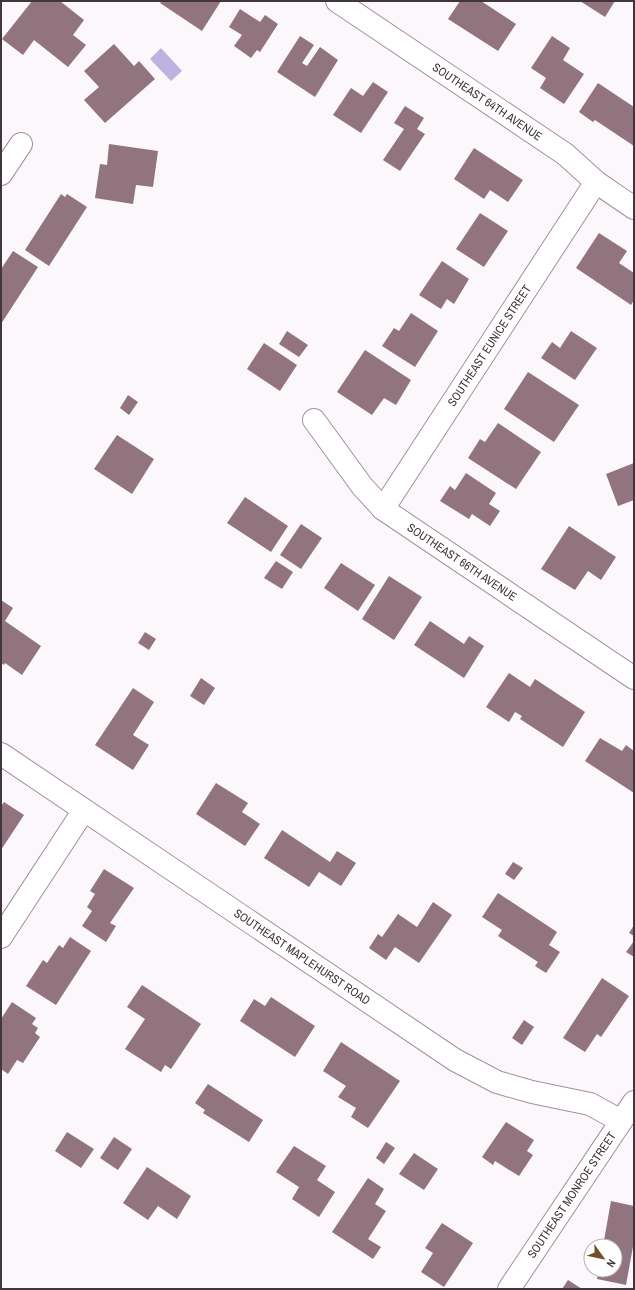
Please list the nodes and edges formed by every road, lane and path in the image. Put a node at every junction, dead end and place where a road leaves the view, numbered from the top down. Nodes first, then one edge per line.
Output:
1 (338, 1) edge
2 (21, 144) dead end
3 (1, 174) edge
4 (596, 182) junction
5 (634, 208) edge
6 (314, 420) dead end
7 (383, 509) junction
8 (631, 667) edge
9 (1, 754) edge
10 (84, 810) junction
11 (1, 937) edge
12 (634, 1102) edge
13 (621, 1121) junction
14 (509, 1289) edge

1 - 4 street, SOUTHEAST 64TH AVENUE
2 - 3 street
4 - 5 street, SOUTHEAST 64TH AVENUE
4 - 7 street, SOUTHEAST EUNICE STREET
6 - 7 street, SOUTHEAST 66TH AVENUE
7 - 8 street, SOUTHEAST 66TH AVENUE
9 - 10 street, SOUTHEAST MAPLEHURST ROAD
10 - 11 street
10 - 13 street, SOUTHEAST MAPLEHURST ROAD
12 - 13 street, SOUTHEAST MONROE STREET
13 - 14 street, SOUTHEAST MONROE STREET

